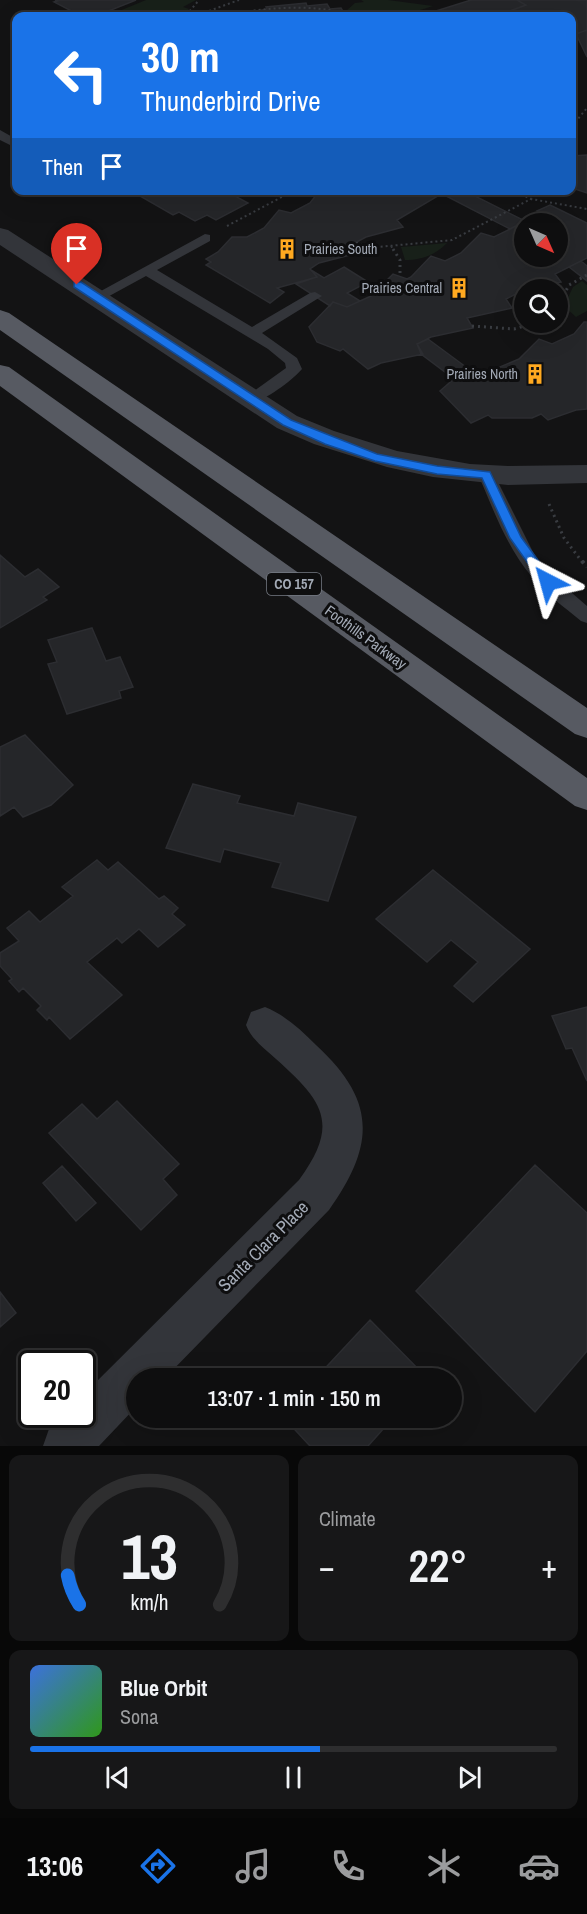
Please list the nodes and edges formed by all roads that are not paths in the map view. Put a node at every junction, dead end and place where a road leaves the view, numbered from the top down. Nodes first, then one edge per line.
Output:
1 (0, 235) edge
2 (205, 238) road end
3 (146, 270) junction
4 (315, 296) dead end
5 (97, 297) junction
6 (0, 318) edge
7 (252, 333) junction
8 (0, 373) edge
9 (251, 399) junction
10 (486, 474) junction
11 (587, 474) edge
12 (587, 616) edge
13 (587, 725) edge
14 (587, 796) edge
15 (265, 1025) dead end
16 (66, 1446) edge

1 - 5 street
2 - 3 lane
3 - 5 lane
3 - 7 lane
4 - 7 lane
5 - 9 street
6 - 13 highway
7 - 9 lane
8 - 14 highway, Foothills Parkway / CO 157
9 - 10 street
10 - 11 street
10 - 12 lane
15 - 16 street, Santa Clara Place

